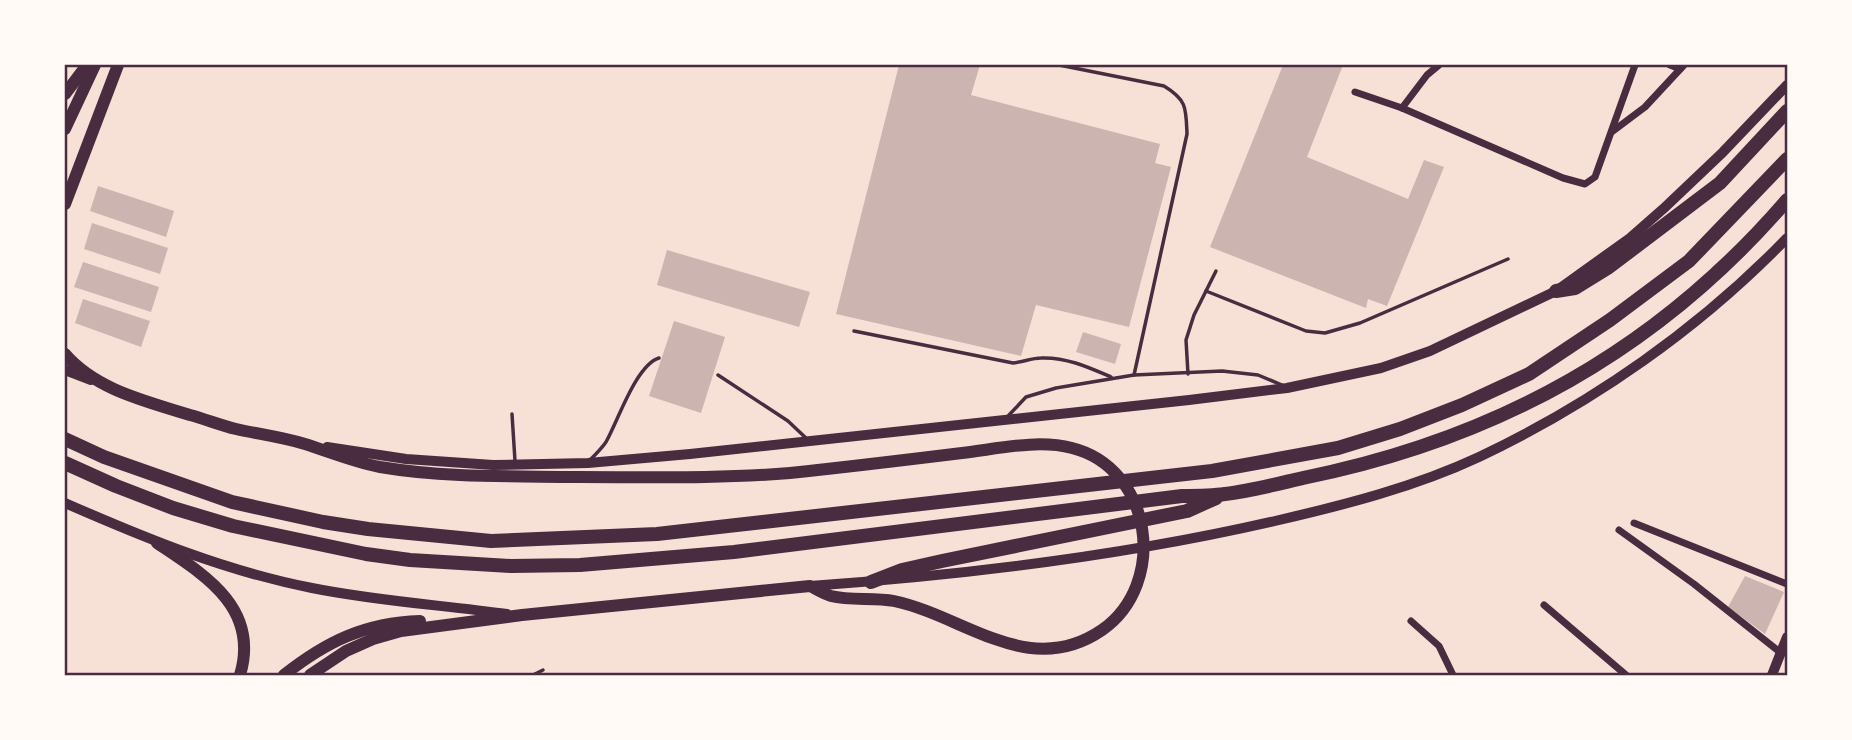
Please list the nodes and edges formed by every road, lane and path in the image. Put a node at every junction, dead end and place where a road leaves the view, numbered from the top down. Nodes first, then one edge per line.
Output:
1 (118, 65) edge
2 (1059, 65) edge
3 (1439, 65) edge
4 (1635, 65) edge
5 (1670, 65) edge
6 (89, 67) edge
7 (1682, 67) edge
8 (110, 84) junction
9 (1787, 85) edge
10 (1355, 92) dead end
11 (65, 94) edge
12 (1402, 108) junction
13 (1787, 111) edge
14 (65, 129) edge
15 (1613, 131) junction
16 (1787, 159) edge
17 (1787, 200) edge
18 (65, 204) edge
19 (1787, 238) edge
20 (1508, 259) dead end
21 (1216, 271) dead end
22 (1206, 291) junction
23 (1556, 291) junction
24 (854, 331) dead end
25 (65, 354) edge
26 (659, 358) dead end
27 (65, 370) edge
28 (1188, 374) junction
29 (718, 375) dead end
30 (1134, 375) junction
31 (1113, 377) junction
32 (103, 385) junction
33 (1287, 387) junction
34 (512, 414) dead end
35 (1005, 420) junction
36 (65, 439) edge
37 (808, 441) junction
38 (303, 443) junction
39 (65, 463) edge
40 (588, 463) junction
41 (515, 466) junction
42 (1224, 495) junction
43 (65, 503) edge
44 (1634, 523) dead end
45 (1619, 530) dead end
46 (157, 543) junction
47 (871, 582) junction
48 (1787, 584) edge
49 (810, 586) junction
50 (1544, 605) dead end
51 (522, 615) junction
52 (1410, 621) dead end
53 (467, 623) junction
54 (1787, 637) edge
55 (1781, 653) junction
56 (543, 670) dead end
57 (316, 672) edge
58 (240, 675) edge
59 (284, 675) edge
60 (533, 675) edge
61 (1453, 675) edge
62 (1626, 675) edge
63 (1772, 675) edge

1 - 8 main road
2 - 30 lane
3 - 12 street
4 - 15 street
5 - 7 street
6 - 8 main road
6 - 11 main road
6 - 14 main road
7 - 15 street
8 - 18 main road
9 - 23 main road
10 - 12 street
12 - 15 street
13 - 23 highway
16 - 36 highway
17 - 42 highway
19 - 47 main road
20 - 22 lane
21 - 22 lane
22 - 28 lane
23 - 33 main road
24 - 31 lane
25 - 32 main road
26 - 40 lane
27 - 32 main road
28 - 30 lane
28 - 33 lane
29 - 37 lane
30 - 31 lane
31 - 35 lane
32 - 38 main road
33 - 35 main road
34 - 41 lane
35 - 37 main road
37 - 40 main road
38 - 41 main road
38 - 49 main road
39 - 42 highway
40 - 41 main road
42 - 47 highway
43 - 46 main road
44 - 48 street
45 - 55 street
46 - 51 main road
46 - 58 main road
47 - 49 main road
49 - 51 main road
50 - 62 street
51 - 53 main road
52 - 61 street
53 - 57 main road
53 - 59 main road
54 - 55 main road
55 - 63 main road
56 - 60 lane

